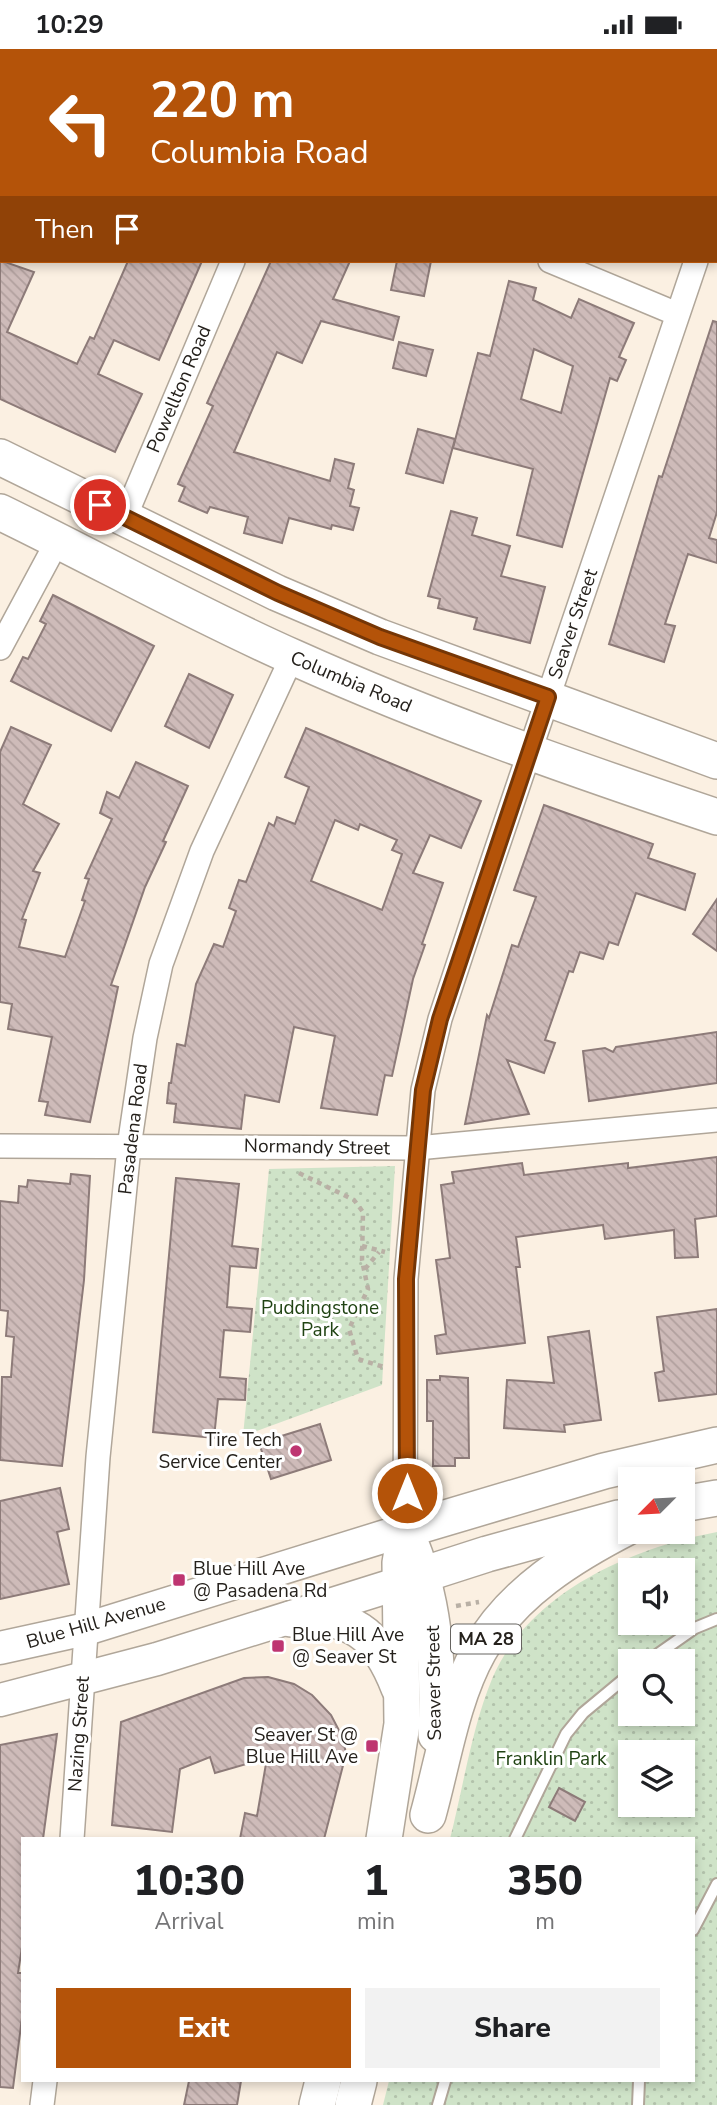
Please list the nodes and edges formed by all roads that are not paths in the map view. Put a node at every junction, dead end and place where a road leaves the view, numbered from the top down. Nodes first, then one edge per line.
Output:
1 (232, 263) edge
2 (555, 263) edge
3 (695, 263) edge
4 (677, 314) junction
5 (0, 457) edge
6 (0, 512) edge
7 (125, 517) junction
8 (58, 540) junction
9 (0, 648) edge
10 (292, 657) junction
11 (548, 697) junction
12 (531, 754) junction
13 (717, 761) edge
14 (717, 817) edge
15 (717, 1120) edge
16 (0, 1146) edge
17 (129, 1147) junction
18 (417, 1148) junction
19 (717, 1445) edge
20 (618, 1518) edge
21 (405, 1529) junction
22 (618, 1533) edge
23 (412, 1578) junction
24 (291, 1619) junction
25 (717, 1619) edge
26 (86, 1629) junction
27 (0, 1648) edge
28 (665, 1649) edge
29 (83, 1681) junction
30 (618, 1684) edge
31 (0, 1700) edge
32 (403, 1700) junction
33 (425, 1827) edge
34 (72, 1837) edge
35 (384, 1837) edge
36 (516, 1837) edge
37 (717, 1884) edge
38 (695, 1926) edge
39 (44, 2082) edge
40 (323, 2082) edge
41 (359, 2082) edge
42 (445, 2082) edge
43 (639, 2082) edge
44 (42, 2105) edge
45 (317, 2105) edge
46 (353, 2105) edge
47 (438, 2105) edge
48 (638, 2105) edge

1 - 7 street, Powellton Road
2 - 4 street
3 - 4 street, Seaver Street
4 - 11 street, Seaver Street
5 - 7 main road
6 - 8 main road, Columbia Road
7 - 11 main road
8 - 9 street
8 - 10 main road, Columbia Road
10 - 12 main road, Columbia Road
10 - 17 street, Pasadena Road
11 - 12 street, Seaver Street
11 - 13 main road
12 - 14 main road, Columbia Road
12 - 18 street, Seaver Street
15 - 18 street, Normandy Street
16 - 17 street, Normandy Street
17 - 18 street, Normandy Street
17 - 26 street, Pasadena Road
18 - 21 street, Seaver Street
19 - 21 main road, Blue Hill Avenue
20 - 23 main road
21 - 23 main road, Seaver Street
21 - 26 main road, Blue Hill Avenue
22 - 33 main road, MA 28
23 - 24 main road
23 - 32 main road, Seaver Street
23 - 33 main road, Seaver Street
24 - 29 main road
24 - 32 main road
25 - 28 lane
26 - 27 main road, Blue Hill Avenue
26 - 29 street, Nazing Street
29 - 31 main road
29 - 34 street, Nazing Street
30 - 36 lane
32 - 35 main road, Seaver Street
37 - 38 lane
39 - 44 street
40 - 45 main road
41 - 46 main road
42 - 47 lane
43 - 48 lane

